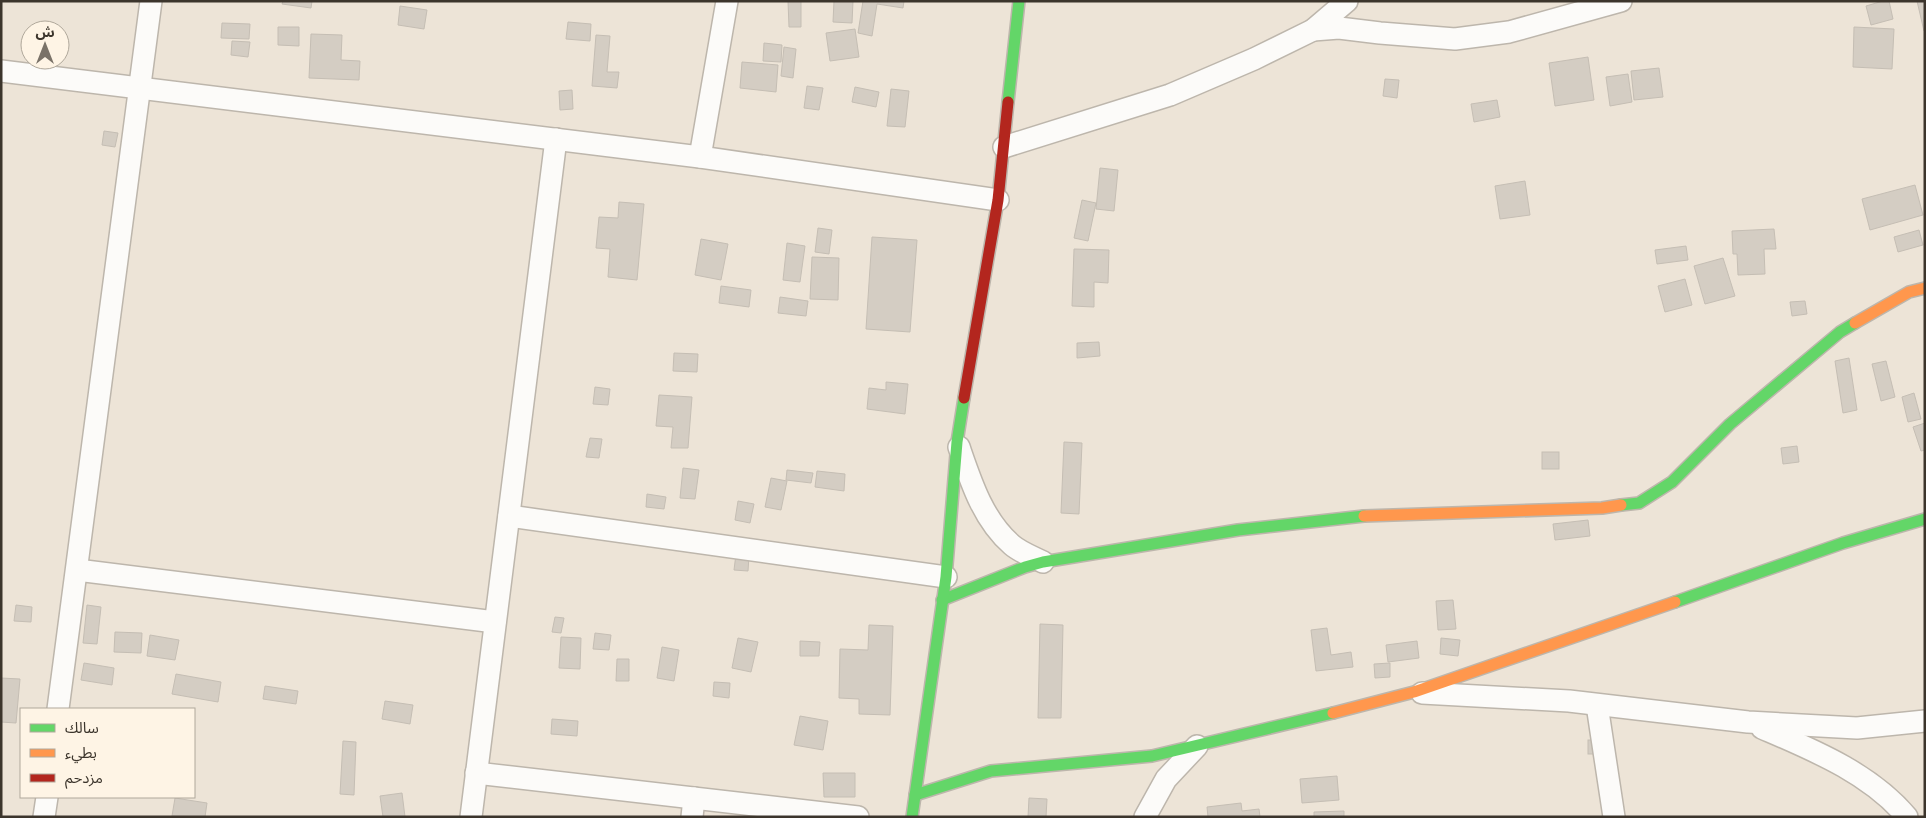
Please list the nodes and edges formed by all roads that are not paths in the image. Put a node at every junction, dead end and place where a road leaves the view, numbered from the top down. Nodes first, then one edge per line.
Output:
1 (151, 1) edge
2 (1019, 1) edge
3 (1347, 1) edge
4 (1621, 1) edge
5 (724, 2) edge
6 (1313, 30) junction
7 (1, 71) edge
8 (140, 88) junction
9 (556, 139) junction
10 (1004, 146) junction
11 (700, 157) junction
12 (998, 200) junction
13 (1925, 288) edge
14 (957, 442) junction
15 (508, 516) junction
16 (1925, 519) edge
17 (1043, 562) junction
18 (77, 570) junction
19 (946, 577) junction
20 (942, 600) junction
21 (495, 622) junction
22 (1414, 692) junction
23 (1597, 705) junction
24 (58, 708) edge
25 (1925, 721) edge
26 (1748, 722) junction
27 (1197, 746) junction
28 (476, 773) junction
29 (915, 795) junction
30 (47, 798) edge
31 (693, 807) edge
32 (44, 817) edge
33 (471, 817) edge
34 (858, 817) edge
35 (912, 817) edge
36 (1145, 817) edge
37 (1614, 817) edge
38 (1907, 817) edge

1 - 8 street
2 - 10 street
3 - 6 street
4 - 6 street
5 - 11 street
6 - 10 street
7 - 8 street
8 - 9 street
8 - 18 street
9 - 11 street
9 - 15 street
10 - 12 street
11 - 12 street
12 - 14 street
13 - 17 street
14 - 17 street
14 - 19 street
15 - 19 street
15 - 21 street
16 - 22 street
17 - 20 street
18 - 21 street
18 - 24 street
19 - 20 street
20 - 29 street
21 - 28 street
22 - 23 street
22 - 27 street
23 - 26 street
23 - 37 street
25 - 26 street
26 - 38 street
27 - 29 street
27 - 36 street
28 - 31 street
28 - 33 street
29 - 35 street
30 - 32 street
31 - 34 street

